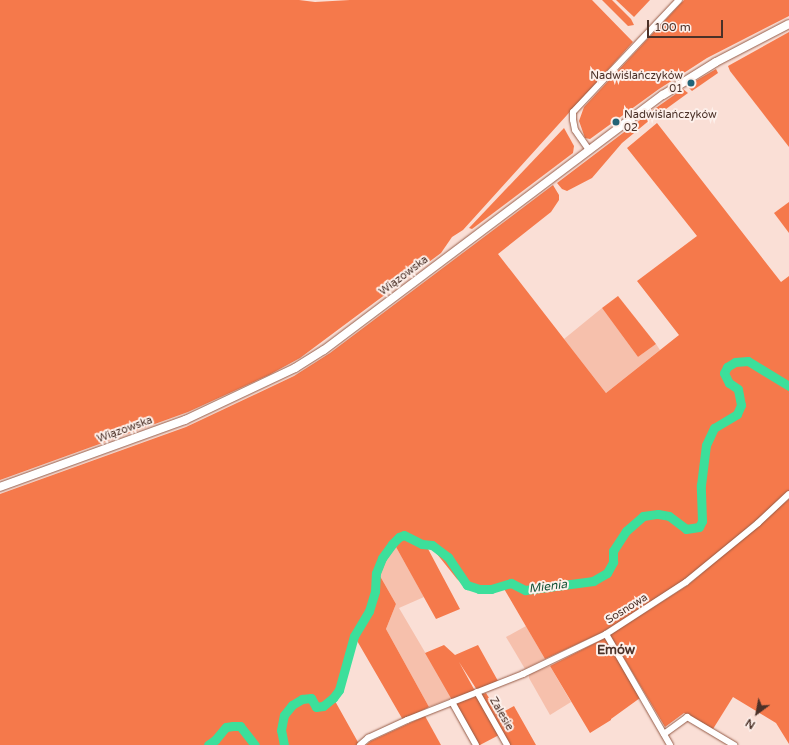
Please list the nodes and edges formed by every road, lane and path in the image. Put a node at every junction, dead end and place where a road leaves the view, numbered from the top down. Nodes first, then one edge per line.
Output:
1 (679, 0) edge
2 (789, 24) edge
3 (589, 150) junction
4 (0, 487) edge
5 (789, 494) edge
6 (606, 634) junction
7 (477, 692) junction
8 (452, 702) junction
9 (664, 734) junction
10 (360, 745) edge
11 (476, 745) edge
12 (507, 745) edge
13 (670, 745) edge
14 (734, 745) edge

1 - 3 street
2 - 3 main road, Wiązowska
3 - 4 main road, Wiązowska
5 - 6 street, Sosnowa
6 - 7 street, Sosnowa
6 - 9 street
7 - 8 street, Sosnowa
7 - 12 street, Zalesie
8 - 10 street, Sosnowa
8 - 11 street
9 - 13 street
9 - 14 street

